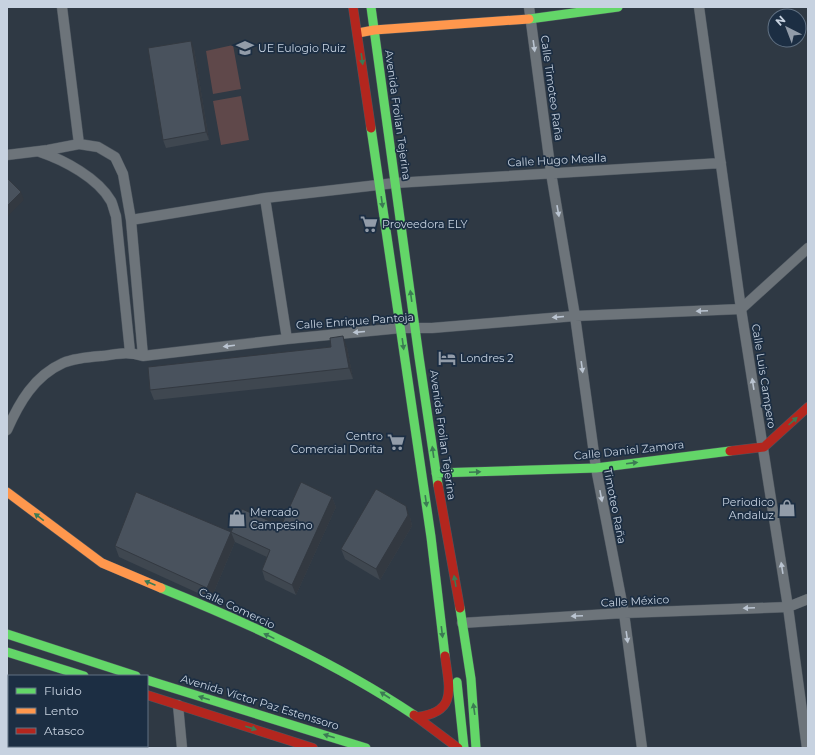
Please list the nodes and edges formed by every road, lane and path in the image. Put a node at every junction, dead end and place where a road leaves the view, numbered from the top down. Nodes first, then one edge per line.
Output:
1 (62, 7) edge
2 (354, 7) edge
3 (371, 7) edge
4 (528, 7) edge
5 (618, 7) edge
6 (699, 7) edge
7 (530, 19) junction
8 (374, 30) junction
9 (358, 33) junction
10 (79, 144) junction
11 (39, 152) junction
12 (7, 155) edge
13 (720, 163) junction
14 (551, 173) junction
15 (395, 183) junction
16 (380, 184) junction
17 (266, 198) junction
18 (131, 220) junction
19 (808, 248) edge
20 (741, 309) junction
21 (575, 316) junction
22 (401, 328) junction
23 (415, 329) junction
24 (287, 338) junction
25 (130, 352) junction
26 (144, 356) junction
27 (808, 407) edge
28 (7, 430) edge
29 (764, 447) junction
30 (596, 468) junction
31 (436, 474) junction
32 (7, 492) edge
33 (431, 537) junction
34 (808, 599) edge
35 (788, 607) junction
36 (624, 613) junction
37 (462, 623) junction
38 (7, 634) edge
39 (7, 652) edge
40 (81, 675) edge
41 (133, 675) edge
42 (148, 680) edge
43 (148, 695) edge
44 (178, 705) junction
45 (417, 717) junction
46 (182, 748) edge
47 (313, 748) edge
48 (366, 748) edge
49 (458, 748) edge
50 (464, 748) edge
51 (476, 748) edge
52 (642, 748) edge
53 (807, 748) edge

1 - 10 street
2 - 9 main road
3 - 8 main road, Avenida Froilan Tejerina
4 - 7 street, Calle Timoteo Raña
5 - 7 main road
6 - 13 street, Calle Luis Campero
7 - 8 main road
7 -> 14 street, Calle Timoteo Raña
8 - 9 main road
8 - 15 main road, Avenida Froilan Tejerina
9 -> 16 main road
10 - 11 street
10 - 18 street
11 - 12 street
11 - 25 street
13 - 14 street, Calle Hugo Mealla
13 - 20 street, Calle Luis Campero
14 - 15 street, Calle Hugo Mealla
14 -> 21 street, Timoteo Raña
15 - 16 street, Calle Hugo Mealla
23 -> 15 main road, Avenida Froilan Tejerina
16 - 17 street, Calle Hugo Mealla
16 -> 22 main road
17 - 18 street, Calle Hugo Mealla
17 - 24 street
18 - 26 street
19 - 20 street
20 -> 21 street, Calle Enrique Pantoja
29 -> 20 street, Calle Luis Campero
21 -> 23 street, Calle Enrique Pantoja
21 -> 30 street, Timoteo Raña
22 - 23 street, Calle Enrique Pantoja
22 -> 24 street, Calle Enrique Pantoja
22 -> 33 main road
31 -> 23 main road, Avenida Froilan Tejerina
24 -> 26 street, Calle Enrique Pantoja
25 - 26 street, Calle Enrique Pantoja
25 - 28 street, Calle Enrique Pantoja
29 -> 27 main road
30 -> 29 main road, Calle Daniel Zamora
35 -> 29 street, Calle Luis Campero
31 -> 30 main road, Calle Daniel Zamora
30 -> 36 street, Timoteo Raña
37 -> 31 main road, Avenida Froilan Tejerina
45 -> 32 main road, Calle Comercio
33 -> 45 main road
33 - 50 main road
34 - 35 street, Calle México
35 -> 36 street, Calle México
35 - 53 street, Calle Luis Campero
36 -> 37 street, Calle México
36 -> 52 street, Timoteo Raña
51 -> 37 main road, Avenida Froilan Tejerina
38 - 41 main road
39 - 40 main road
48 -> 42 main road, Avenida Víctor Paz Estenssoro
43 - 44 main road
44 - 46 street
44 -> 47 main road
45 - 49 main road, Calle Comercio

